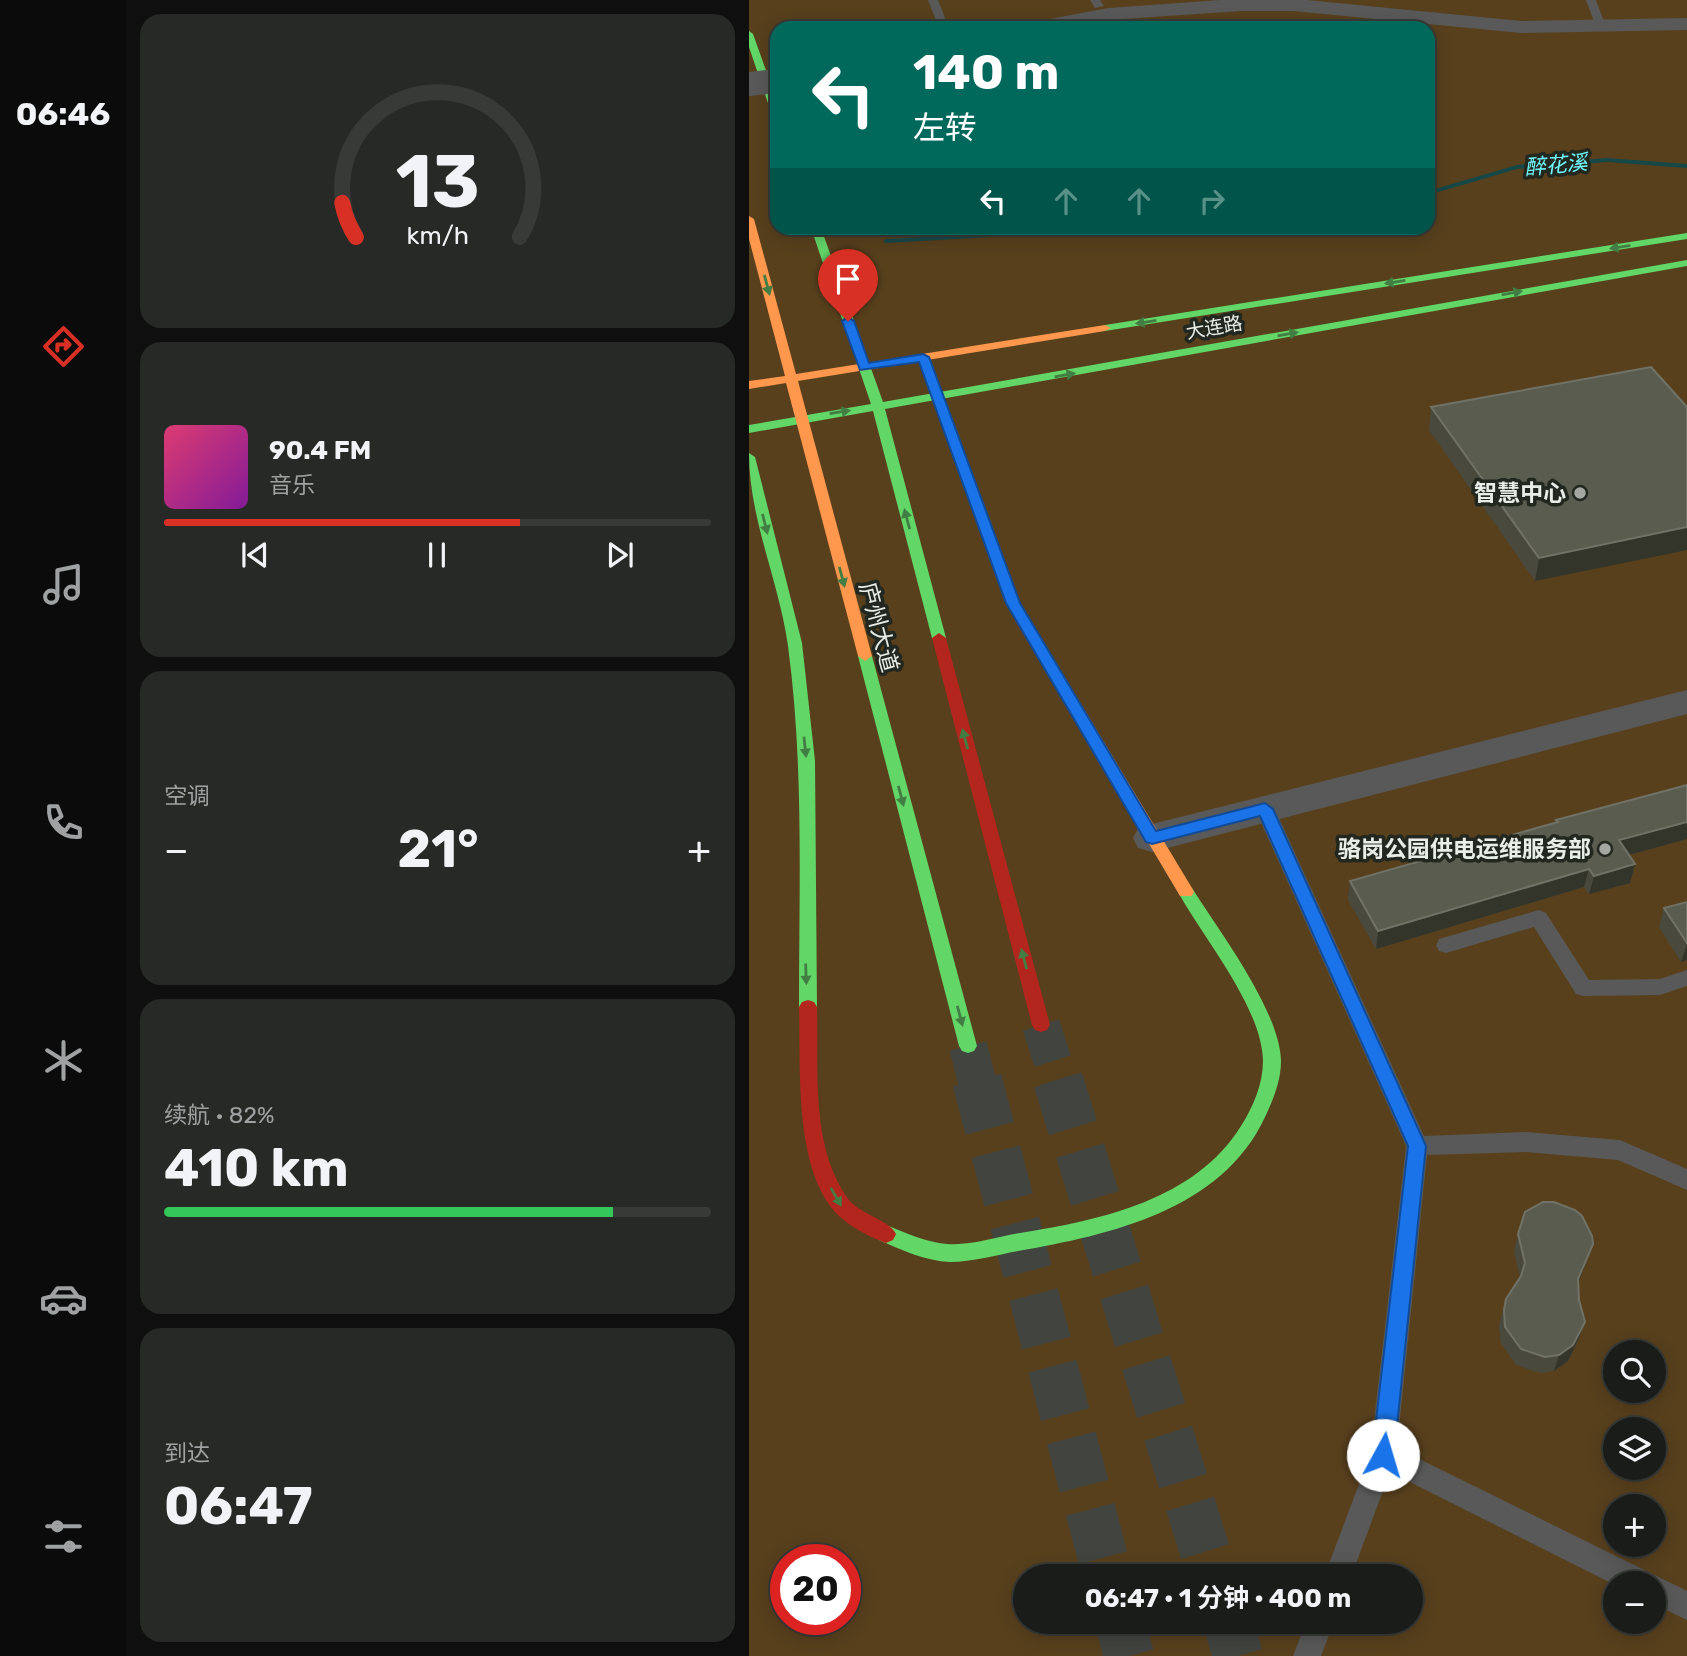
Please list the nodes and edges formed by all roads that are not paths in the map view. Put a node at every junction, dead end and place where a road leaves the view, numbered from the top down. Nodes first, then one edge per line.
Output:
1 (933, 0) edge
2 (1591, 0) edge
3 (941, 21) edge
4 (1072, 21) edge
5 (1687, 24) edge
6 (1601, 27) junction
7 (749, 34) edge
8 (770, 82) edge
9 (749, 85) edge
10 (770, 95) edge
11 (749, 219) edge
12 (818, 235) edge
13 (1687, 236) edge
14 (1687, 263) edge
15 (923, 357) junction
16 (865, 367) junction
17 (792, 378) junction
18 (749, 385) edge
19 (937, 398) junction
20 (877, 406) junction
21 (800, 419) junction
22 (749, 429) edge
23 (749, 457) edge
24 (1686, 705) edge
25 (1265, 809) junction
26 (1152, 838) junction
27 (1446, 945) dead end
28 (1687, 978) edge
29 (1041, 1025) tunnel mouth
30 (968, 1046) tunnel mouth
31 (1417, 1146) junction
32 (1687, 1180) edge
33 (1383, 1455) junction
34 (1342, 1564) edge
35 (1617, 1571) edge
36 (1666, 1595) edge
37 (1687, 1605) edge
38 (1315, 1634) edge
39 (1307, 1656) edge

1 - 3 lane
2 - 6 lane
4 - 6 street
5 - 6 street
7 - 10 main road
8 - 9 street, bridge
11 -> 17 main road, 庐州大道
12 - 16 main road
13 -> 15 main road, 大连路
19 -> 14 main road, 大连路
15 - 16 main road, 大连路
15 - 19 main road
16 - 17 main road, 大连路
16 - 20 main road
17 - 18 main road, 大连路
17 - 21 main road, 庐州大道
19 - 20 main road, 大连路
19 - 26 main road
21 -> 20 main road, 大连路
29 -> 20 main road
21 - 22 main road, 大连路
21 -> 30 main road, 庐州大道
23 -> 26 main road
24 - 25 street
25 - 26 street
25 - 31 lane
27 - 28 lane
31 - 32 lane
31 - 33 lane
33 - 34 lane
33 - 35 lane
36 - 37 lane
38 - 39 lane

